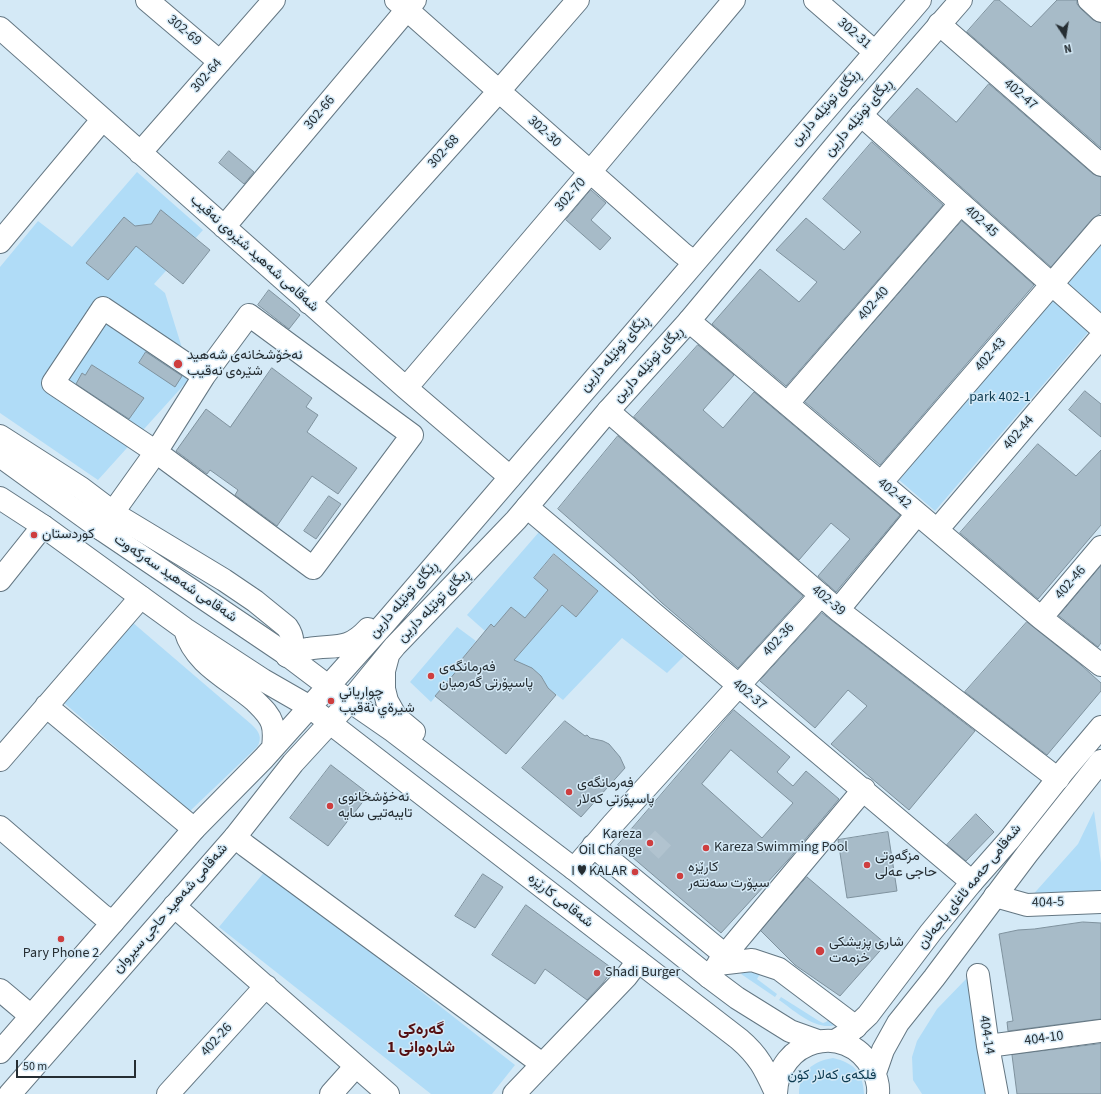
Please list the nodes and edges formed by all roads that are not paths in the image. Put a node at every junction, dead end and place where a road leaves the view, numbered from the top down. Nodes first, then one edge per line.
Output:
1 (147, 0) edge
2 (274, 0) edge
3 (578, 0) edge
4 (734, 0) edge
5 (815, 0) edge
6 (920, 0) edge
7 (960, 0) edge
8 (1089, 0) edge
9 (406, 3) edge
10 (1101, 11) edge
11 (939, 24) junction
12 (0, 28) edge
13 (875, 52) junction
14 (220, 62) junction
15 (499, 91) junction
16 (861, 115) junction
17 (102, 120) junction
18 (140, 153) junction
19 (1101, 166) edge
20 (590, 172) junction
21 (960, 204) junction
22 (224, 227) junction
23 (1101, 227) edge
24 (0, 242) edge
25 (694, 262) junction
26 (1051, 284) junction
27 (309, 303) junction
28 (689, 320) junction
29 (1101, 328) edge
30 (1101, 337) edge
31 (204, 376) junction
32 (406, 388) junction
33 (787, 404) junction
34 (608, 411) junction
35 (0, 436) edge
36 (156, 452) junction
37 (0, 456) edge
38 (510, 477) junction
39 (881, 483) junction
40 (0, 498) edge
41 (527, 507) junction
42 (917, 514) junction
43 (106, 520) junction
44 (43, 526) junction
45 (937, 530) junction
46 (1101, 547) edge
47 (0, 580) edge
48 (820, 595) junction
49 (141, 597) junction
50 (398, 608) junction
51 (838, 610) junction
52 (1041, 618) junction
53 (185, 629) junction
54 (287, 656) junction
55 (388, 656) junction
56 (1101, 665) edge
57 (328, 686) junction
58 (738, 686) junction
59 (350, 701) junction
60 (46, 706) junction
61 (310, 707) junction
62 (330, 723) junction
63 (1101, 727) edge
64 (273, 748) junction
65 (371, 754) junction
66 (0, 760) edge
67 (1101, 761) edge
68 (439, 764) junction
69 (1058, 779) junction
70 (864, 789) junction
71 (248, 819) junction
72 (0, 827) edge
73 (194, 829) junction
74 (235, 837) junction
75 (1010, 839) junction
76 (593, 846) junction
77 (1027, 854) junction
78 (574, 869) junction
79 (972, 882) junction
80 (995, 896) junction
81 (1101, 902) edge
82 (174, 906) junction
83 (113, 922) junction
84 (638, 961) junction
85 (717, 966) junction
86 (978, 975) dead end
87 (266, 986) junction
88 (0, 990) edge
89 (31, 1016) junction
90 (856, 1027) junction
91 (1101, 1031) edge
92 (826, 1041) junction
93 (988, 1046) junction
94 (0, 1052) edge
95 (542, 1064) junction
96 (356, 1066) junction
97 (878, 1088) edge
98 (776, 1093) edge
99 (10, 1094) edge
100 (168, 1094) edge
101 (331, 1094) edge
102 (388, 1094) edge
103 (514, 1094) edge
104 (997, 1094) edge

1 - 14 street, 302-69
2 - 14 street, 302-64
3 - 15 street, 302-68
4 - 20 street, 302-70
5 - 13 street, 302-31
6 - 13 street, ڕێگای تونێلە دارین
7 - 11 street, ڕیگای تونێلە دارین
8 - 10 street
9 - 15 street, 302-30
9 - 22 street, 302-66
11 - 16 street, ڕیگای تونێلە دارین
11 - 19 street, 402-47
12 - 17 street, شەقامی شەهید شێرەی نەقیب
13 - 25 street, ڕێگای تونێلە دارین
14 - 18 street, 302-64
15 - 20 street, 302-30
15 - 27 street, 302-68
16 - 21 street, 402-45
16 - 28 street, ڕیگای تونێلە دارین
17 - 18 street, شەقامی شەهید شێرەی نەقیب
17 - 24 street
18 - 22 street, شەقامی شەهید شێرەی نەقیب
20 - 25 street, 302-30
20 - 32 street, 302-70
21 - 26 street, 402-45
21 - 33 street, 402-40
22 - 27 street, شەقامی شەهید شێرەی نەقیب
23 - 26 street, 402-43
25 - 38 street, ڕێگای تونێلە دارین
26 - 29 street, 402-45
26 - 39 street, 402-43
27 - 32 street, شەقامی شەهید شێرەی نەقیب
28 - 33 street, 402-42
28 - 34 street, ڕیگای تونێلە دارین
30 - 45 street, 402-44
31 - 36 street
31 - 36 street
31 - 36 street
32 - 38 street, شەقامی شەهید شێرەی نەقیب
33 - 39 street, 402-42
34 - 41 street, ڕیگای تونێلە دارین
34 - 48 street, 402-39
35 - 43 street
36 - 43 street
37 - 43 street, شەقامی شەهید سەرکەوت
38 - 50 street, ڕێگای تونێلە دارین
39 - 42 street, 402-42
40 - 44 street
41 - 55 street, ڕیگای تونێلە دارین
41 - 58 street, 402-37
42 - 45 street, 402-42
42 - 51 street
43 - 54 street, شەقامی شەهید سەرکەوت
44 - 47 street
44 - 49 street
45 - 52 street, 402-42
46 - 52 street, 402-46
48 - 51 street, 402-39
48 - 58 street, 402-36
49 - 53 street
49 - 60 street
50 - 54 street
50 - 57 street, ڕێگای تونێلە دارین
51 - 69 street, 402-39
52 - 56 street, 402-42
53 - 61 street
53 - 64 street
54 - 57 street, شەقامی شەهید سەرکەوت
55 - 59 street, ڕیگای تونێلە دارین
55 - 68 street
57 - 59 street, شەقامی شەهید سەرکەوت
57 - 61 street, ڕێگای تونێلە دارین
58 - 70 street, 402-37
58 - 76 street, 402-36
59 - 62 street, ڕیگای تونێلە دارین
59 - 68 street
60 - 66 street
60 - 73 street
61 - 62 street
61 - 64 street
62 - 65 street, شەقامی کارێزە
62 - 71 street, شەقامی شەهید حاجی سیروان
63 - 69 street, شەقامی حەمە ئاغای باجەلان
64 - 73 street
65 - 71 street
65 - 84 street, شەقامی کارێزە
67 - 77 street, شەقامی حەمە ئاغای باجەلان
68 - 78 street
69 - 75 street, شەقامی حەمە ئاغای باجەلان
70 - 79 street, 402-37
70 - 85 street
71 - 74 street, شەقامی شەهید حاجی سیروان
72 - 83 street
73 - 83 street
74 - 82 street, شەقامی شەهید حاجی سیروان
74 - 95 street
75 - 77 street
75 - 79 street, شەقامی حەمە ئاغای باجەلان
76 - 78 street, 402-36
76 - 85 street
77 - 80 street, شەقامی حەمە ئاغای باجەلان
78 - 85 street
79 - 90 street, شەقامی حەمە ئاغای باجەلان
80 - 81 street, 404-5
80 - 97 street, شەقامی حەمە ئاغای باجەلان
82 - 87 street
82 - 99 street, شەقامی شەهید حاجی سیروان
83 - 89 street
84 - 95 street
84 - 98 street, شەقامی کارێزە
85 - 90 street
85 - 92 street
86 - 93 street, 404-14
87 - 96 street
87 - 100 street, 402-26
88 - 89 street
89 - 94 street
90 - 92 street, شەقامی حەمە ئاغای باجەلان
91 - 93 street, 404-10
92 - 97 street
92 - 98 street
93 - 104 street, 404-14
95 - 103 street
96 - 101 street
96 - 102 street

